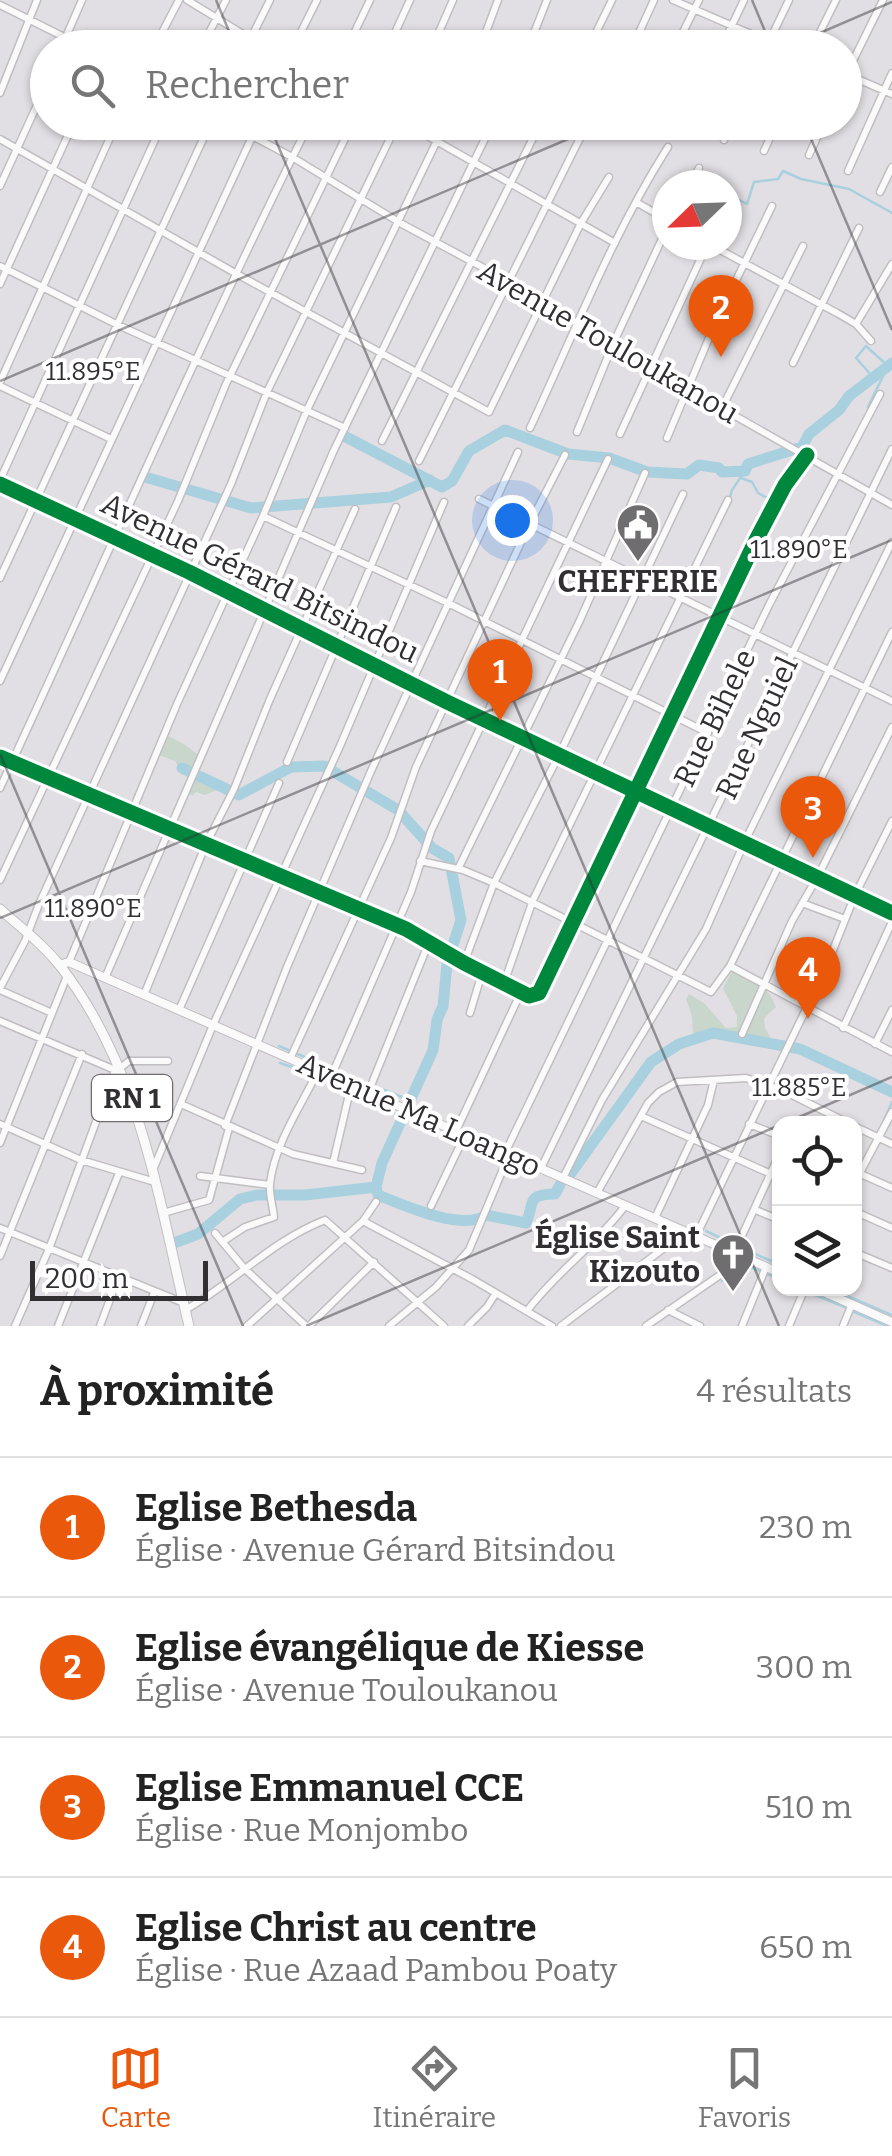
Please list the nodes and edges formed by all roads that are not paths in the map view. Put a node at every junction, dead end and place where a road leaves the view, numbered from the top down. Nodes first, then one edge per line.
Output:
1 (37, 0) edge
2 (82, 0) edge
3 (179, 0) edge
4 (186, 0) edge
5 (226, 0) edge
6 (270, 0) edge
7 (316, 0) edge
8 (370, 0) edge
9 (410, 0) edge
10 (453, 0) edge
11 (498, 0) edge
12 (547, 0) edge
13 (612, 0) edge
14 (654, 0) edge
15 (673, 0) edge
16 (700, 0) edge
17 (744, 0) edge
18 (789, 0) edge
19 (836, 0) edge
20 (883, 0) edge
21 (0, 5) edge
22 (695, 10) junction
23 (30, 19) junction
24 (217, 19) junction
25 (732, 25) junction
26 (53, 30) edge
27 (69, 30) edge
28 (163, 30) edge
29 (211, 30) edge
30 (231, 30) edge
31 (255, 30) edge
32 (302, 30) edge
33 (356, 30) edge
34 (396, 30) edge
35 (440, 30) edge
36 (487, 30) edge
37 (535, 30) edge
38 (597, 30) edge
39 (640, 30) edge
40 (684, 30) edge
41 (729, 30) edge
42 (741, 30) edge
43 (774, 30) edge
44 (821, 30) edge
45 (862, 42) edge
46 (892, 73) edge
47 (862, 82) edge
48 (883, 90) junction
49 (0, 93) edge
50 (892, 94) edge
51 (30, 121) edge
52 (862, 138) edge
53 (0, 139) edge
54 (66, 140) edge
55 (109, 140) edge
56 (155, 140) edge
57 (202, 140) edge
58 (250, 140) edge
59 (260, 140) edge
60 (301, 140) edge
61 (344, 140) edge
62 (392, 140) edge
63 (434, 140) edge
64 (484, 140) edge
65 (533, 140) edge
66 (579, 140) edge
67 (769, 140) edge
68 (816, 140) edge
69 (861, 140) edge
70 (438, 142) junction
71 (668, 147) dead end
72 (18, 148) junction
73 (764, 151) dead end
74 (810, 155) dead end
75 (292, 157) junction
76 (473, 162) junction
77 (892, 167) edge
78 (54, 170) junction
79 (848, 170) dead end
80 (608, 177) dead end
81 (325, 178) junction
82 (512, 184) junction
83 (0, 186) edge
84 (87, 188) junction
85 (880, 192) dead end
86 (361, 200) junction
87 (546, 202) junction
88 (636, 202) junction
89 (772, 206) dead end
90 (122, 209) junction
91 (652, 211) edge
92 (399, 222) junction
93 (581, 223) junction
94 (860, 228) dead end
95 (160, 230) junction
96 (435, 242) junction
97 (616, 243) junction
98 (803, 246) dead end
99 (199, 252) junction
100 (652, 260) edge
101 (702, 260) edge
102 (737, 260) edge
103 (473, 263) junction
104 (743, 263) junction
105 (892, 264) edge
106 (3, 268) edge
107 (235, 273) junction
108 (508, 281) junction
109 (0, 284) edge
110 (783, 285) junction
111 (42, 287) junction
112 (270, 292) junction
113 (543, 302) junction
114 (78, 305) junction
115 (819, 305) junction
116 (306, 311) junction
117 (578, 323) junction
118 (856, 324) junction
119 (118, 325) junction
120 (344, 330) junction
121 (157, 340) junction
122 (871, 341) dead end
123 (612, 344) junction
124 (382, 352) junction
125 (194, 358) junction
126 (793, 363) dead end
127 (649, 367) junction
128 (416, 373) junction
129 (230, 375) junction
130 (0, 384) edge
131 (687, 387) junction
132 (267, 392) junction
133 (454, 392) junction
134 (880, 394) dead end
135 (36, 402) junction
136 (722, 408) junction
137 (306, 410) junction
138 (73, 422) junction
139 (345, 428) junction
140 (530, 428) dead end
141 (577, 432) dead end
142 (620, 434) dead end
143 (667, 438) dead end
144 (111, 439) junction
145 (382, 442) dead end
146 (892, 450) edge
147 (518, 452) dead end
148 (565, 456) dead end
149 (807, 456) junction
150 (608, 460) dead end
151 (419, 461) dead end
152 (646, 473) dead end
153 (838, 474) junction
154 (0, 482) edge
155 (871, 492) junction
156 (683, 494) dead end
157 (478, 498) dead end
158 (728, 500) dead end
159 (36, 501) junction
160 (444, 502) dead end
161 (892, 504) edge
162 (496, 506) junction
163 (396, 507) dead end
164 (355, 509) dead end
165 (263, 516) junction
166 (75, 518) junction
167 (530, 523) junction
168 (299, 533) junction
169 (115, 537) junction
170 (570, 542) junction
171 (892, 542) edge
172 (335, 550) junction
173 (152, 554) junction
174 (606, 562) junction
175 (372, 567) junction
176 (189, 572) junction
177 (0, 578) edge
178 (644, 580) junction
179 (410, 586) junction
180 (228, 591) junction
181 (679, 597) junction
182 (448, 603) junction
183 (266, 610) junction
184 (719, 618) junction
185 (486, 622) junction
186 (301, 628) junction
187 (892, 632) edge
188 (755, 635) junction
189 (519, 641) junction
190 (338, 646) junction
191 (791, 654) junction
192 (561, 660) junction
193 (375, 665) junction
194 (829, 672) junction
195 (595, 677) junction
196 (0, 681) edge
197 (411, 682) junction
198 (865, 688) junction
199 (634, 694) junction
200 (892, 701) edge
201 (447, 702) junction
202 (670, 714) junction
203 (484, 719) junction
204 (892, 727) edge
205 (708, 733) junction
206 (523, 736) junction
207 (560, 753) junction
208 (0, 757) edge
209 (12, 762) junction
210 (287, 762) dead end
211 (595, 771) junction
212 (48, 778) junction
213 (279, 783) dead end
214 (0, 788) edge
215 (634, 792) junction
216 (88, 796) junction
217 (672, 807) junction
218 (130, 813) junction
219 (892, 821) edge
220 (711, 825) junction
221 (169, 829) junction
222 (745, 842) junction
223 (206, 844) junction
224 (245, 860) junction
225 (420, 861) junction
226 (782, 862) junction
227 (458, 869) junction
228 (282, 875) junction
229 (818, 876) junction
230 (0, 880) edge
231 (494, 882) junction
232 (322, 892) junction
233 (855, 895) junction
234 (532, 900) junction
235 (802, 903) junction
236 (0, 909) edge
237 (359, 909) junction
238 (892, 913) edge
239 (845, 920) junction
240 (571, 921) junction
241 (892, 922) edge
242 (396, 926) junction
243 (28, 930) junction
244 (608, 940) junction
245 (429, 942) junction
246 (644, 958) junction
247 (64, 964) junction
248 (464, 964) junction
249 (730, 966) junction
250 (482, 973) junction
251 (67, 976) junction
252 (679, 977) junction
253 (105, 978) junction
254 (504, 983) junction
255 (764, 986) junction
256 (0, 989) edge
257 (521, 992) junction
258 (144, 995) junction
259 (804, 1008) junction
260 (178, 1010) junction
261 (892, 1010) edge
262 (52, 1013) junction
263 (470, 1013) dead end
264 (0, 1021) edge
265 (213, 1025) junction
266 (843, 1028) junction
267 (742, 1034) dead end
268 (41, 1038) junction
269 (256, 1044) junction
270 (875, 1044) junction
271 (892, 1052) edge
272 (82, 1054) junction
273 (290, 1059) junction
274 (168, 1061) dead end
275 (118, 1068) junction
276 (318, 1071) junction
277 (331, 1077) junction
278 (714, 1080) junction
279 (352, 1086) junction
280 (768, 1086) junction
281 (368, 1093) junction
282 (180, 1104) junction
283 (892, 1112) edge
284 (641, 1116) junction
285 (833, 1116) edge
286 (749, 1124) junction
287 (3, 1125) edge
288 (227, 1126) junction
289 (862, 1129) edge
290 (460, 1133) junction
291 (772, 1133) edge
292 (693, 1136) junction
293 (879, 1137) junction
294 (0, 1144) edge
295 (46, 1144) junction
296 (892, 1144) edge
297 (280, 1148) junction
298 (507, 1154) junction
299 (733, 1155) junction
300 (81, 1160) junction
301 (333, 1163) junction
302 (862, 1164) edge
303 (541, 1168) junction
304 (362, 1170) dead end
305 (772, 1170) edge
306 (119, 1173) junction
307 (770, 1174) junction
308 (862, 1174) edge
309 (154, 1176) junction
310 (200, 1176) dead end
311 (563, 1178) junction
312 (216, 1180) junction
313 (270, 1185) junction
314 (892, 1188) edge
315 (597, 1193) junction
316 (376, 1202) dead end
317 (431, 1206) dead end
318 (625, 1206) junction
319 (758, 1210) dead end
320 (163, 1213) junction
321 (862, 1215) edge
322 (772, 1216) edge
323 (655, 1218) junction
324 (363, 1221) junction
325 (0, 1228) edge
326 (892, 1228) edge
327 (682, 1230) junction
328 (10, 1232) junction
329 (215, 1234) dead end
330 (345, 1236) junction
331 (696, 1236) junction
332 (222, 1242) junction
333 (49, 1248) junction
334 (738, 1255) junction
335 (862, 1255) edge
336 (0, 1256) edge
337 (374, 1262) junction
338 (83, 1263) junction
339 (766, 1267) junction
340 (244, 1268) junction
341 (892, 1268) edge
342 (454, 1270) junction
343 (772, 1270) edge
344 (118, 1278) junction
345 (496, 1293) junction
346 (154, 1294) junction
347 (802, 1296) edge
348 (834, 1296) edge
349 (278, 1299) junction
350 (418, 1302) junction
351 (852, 1304) junction
352 (184, 1307) junction
353 (668, 1310) junction
354 (527, 1311) junction
355 (892, 1322) edge
356 (698, 1325) edge
357 (15, 1326) edge
358 (58, 1326) edge
359 (100, 1326) edge
360 (141, 1326) edge
361 (189, 1326) edge
362 (247, 1326) edge
363 (308, 1326) edge
364 (389, 1326) edge
365 (444, 1326) edge
366 (468, 1326) edge
367 (552, 1326) edge
368 (561, 1326) edge
369 (646, 1326) edge
370 (742, 1326) edge
371 (789, 1326) edge
372 (843, 1326) edge

1 - 23 street
2 - 27 street
3 - 28 street
4 - 24 street
5 - 24 street
6 - 31 street
7 - 32 street
8 - 33 street
9 - 34 street
10 - 35 street
11 - 36 street
12 - 37 street
13 - 38 street
14 - 39 street
15 - 22 street
16 - 22 street
17 - 25 street
18 - 43 street
19 - 44 street
20 - 45 street
21 - 23 street
22 - 25 street
22 - 40 street
23 - 26 street
23 - 49 street
24 - 29 street
24 - 30 street
25 - 41 street
25 - 42 street
46 - 48 street
47 - 48 street
48 - 50 street
48 - 52 street
51 - 72 street
53 - 72 street
54 - 78 street
55 - 84 street
56 - 90 street
57 - 95 street
58 - 99 street
59 - 75 street, Avenue Touloukanou
60 - 75 street
61 - 81 street
62 - 86 street
63 - 70 street
64 - 76 street
65 - 82 street
66 - 87 street
67 - 73 street
68 - 74 street
69 - 79 street
70 - 76 street
70 - 92 street
71 - 88 street
72 - 78 street
72 - 83 street
75 - 81 street, Avenue Touloukanou
75 - 107 street
76 - 82 street
76 - 96 street
77 - 85 street
78 - 84 street
78 - 106 street
80 - 93 street
81 - 86 street, Avenue Touloukanou
81 - 112 street
82 - 87 street
82 - 103 street
84 - 90 street
84 - 111 street
86 - 92 street, Avenue Touloukanou
86 - 116 street
87 - 93 street
87 - 108 street
88 - 91 street
88 - 97 street
89 - 104 street
90 - 95 street
90 - 114 street
92 - 96 street, Avenue Touloukanou
92 - 120 street
93 - 97 street
93 - 113 street
94 - 115 street
95 - 99 street
95 - 119 street
96 - 103 street, Avenue Touloukanou
96 - 124 street
97 - 117 street
98 - 110 street
99 - 107 street
99 - 121 street
100 - 123 street
101 - 127 street
102 - 104 street
103 - 108 street, Avenue Touloukanou
103 - 128 street
104 - 110 street
104 - 131 street
105 - 118 street
106 - 109 street
106 - 111 street
107 - 112 street
107 - 125 street
108 - 113 street, Avenue Touloukanou
108 - 133 street
110 - 115 street
110 - 136 street
111 - 114 street
111 - 130 street
112 - 116 street
112 - 129 street
113 - 117 street, Avenue Touloukanou
113 - 133 street
114 - 119 street
114 - 135 street
115 - 118 street
115 - 126 street
116 - 120 street
116 - 132 street
117 - 123 street, Avenue Touloukanou
117 - 140 street
118 - 122 street
119 - 121 street
119 - 138 street
120 - 124 street
120 - 137 street
121 - 125 street
121 - 144 street
123 - 127 street, Avenue Touloukanou
123 - 141 street
124 - 128 street
124 - 139 street
125 - 129 street
125 - 169 street
127 - 131 street, Avenue Touloukanou
127 - 142 street
128 - 133 street
128 - 145 street
129 - 132 street
129 - 173 street
130 - 135 street
131 - 136 street, Avenue Touloukanou
131 - 143 street
132 - 137 street
132 - 176 street
133 - 151 street
134 - 153 street, Rue Bihele
135 - 138 street
135 - 154 street
136 - 149 street, Avenue Touloukanou
137 - 139 street
137 - 165 street
138 - 144 street
138 - 159 street
139 - 168 street
144 - 166 street
146 - 155 street, Rue Nguiel
147 - 162 street
148 - 167 street
149 - 153 street, Avenue Touloukanou
149 - 184 street
150 - 170 street
152 - 174 street
153 - 155 street, Avenue Touloukanou
153 - 188 street, Rue Bihele
154 - 159 street, Avenue Gérard Bitsindou
155 - 161 street, Avenue Touloukanou
155 - 191 street, Rue Nguiel
156 - 178 street
157 - 162 street
158 - 181 street
159 - 166 street, Avenue Gérard Bitsindou
159 - 177 street
160 - 179 street
162 - 167 street
162 - 182 street
163 - 175 street
164 - 172 street
165 - 168 street
165 - 180 street
166 - 169 street, Avenue Gérard Bitsindou
166 - 196 street
167 - 170 street
167 - 185 street
168 - 172 street
168 - 183 street
169 - 173 street, Avenue Gérard Bitsindou
169 - 209 street
170 - 174 street
170 - 189 street
171 - 194 street
172 - 175 street
172 - 186 street
173 - 176 street, Avenue Gérard Bitsindou
173 - 212 street
174 - 178 street
174 - 192 street
175 - 179 street
175 - 190 street
176 - 180 street, Avenue Gérard Bitsindou
176 - 216 street
178 - 181 street
178 - 195 street
179 - 182 street
179 - 193 street
180 - 183 street, Avenue Gérard Bitsindou
180 - 218 street
181 - 184 street
181 - 199 street
182 - 185 street
182 - 197 street
183 - 186 street, Avenue Gérard Bitsindou
183 - 221 street
184 - 188 street
184 - 202 street
185 - 189 street
185 - 201 street
186 - 190 street, Avenue Gérard Bitsindou
186 - 223 street
187 - 198 street
188 - 191 street
188 - 205 street, Rue Bihele
189 - 192 street
189 - 203 street
190 - 193 street, Avenue Gérard Bitsindou
190 - 210 street
191 - 194 street
191 - 220 street, Rue Nguiel
192 - 195 street
192 - 206 street
193 - 197 street, Avenue Gérard Bitsindou
193 - 228 street
194 - 198 street
194 - 222 street
195 - 199 street
195 - 207 street
197 - 201 street, Avenue Gérard Bitsindou
197 - 232 street
198 - 200 street
198 - 226 street
199 - 202 street
199 - 211 street
201 - 203 street, Avenue Gérard Bitsindou
201 - 237 street
202 - 205 street
202 - 215 street
203 - 206 street, Avenue Gérard Bitsindou
203 - 225 street
204 - 229 street
205 - 217 street, Rue Bihele
206 - 207 street, Avenue Gérard Bitsindou
206 - 227 street
207 - 211 street, Avenue Gérard Bitsindou
207 - 231 street
208 - 209 street
209 - 212 street
209 - 214 street
211 - 215 street, Avenue Gérard Bitsindou
211 - 234 street
212 - 216 street
212 - 230 street
213 - 224 street
215 - 217 street, Avenue Gérard Bitsindou
215 - 240 street
216 - 218 street
216 - 243 street
217 - 220 street, Avenue Gérard Bitsindou
217 - 244 street, Rue Bihele
218 - 221 street
218 - 247 street
219 - 233 street
220 - 222 street, Avenue Gérard Bitsindou
220 - 246 street, Rue Nguiel
221 - 223 street
221 - 253 street
222 - 226 street, Avenue Gérard Bitsindou
222 - 252 street
223 - 224 street
223 - 258 street
224 - 228 street
224 - 260 street
225 - 227 street
225 - 242 street
226 - 229 street, Avenue Gérard Bitsindou
226 - 249 street
227 - 231 street
228 - 232 street
228 - 265 street
229 - 233 street, Avenue Gérard Bitsindou
229 - 235 street
231 - 234 street
231 - 248 street
232 - 237 street
232 - 269 street
233 - 238 street, Avenue Gérard Bitsindou
233 - 239 street
234 - 240 street
234 - 254 street
235 - 239 street
235 - 255 street
236 - 243 highway, RN 1
237 - 242 street
237 - 273 street
239 - 259 street
240 - 244 street
240 - 257 street
241 - 266 street
242 - 245 street
242 - 277 street
243 - 247 highway, RN 1
243 - 256 street
244 - 246 street
244 - 298 street, Rue Bihele
245 - 248 street
245 - 281 street
246 - 252 street
246 - 303 street, Rue Nguiel
247 - 251 highway, RN 1
247 - 253 main road, Avenue Ma Loango
248 - 250 street
249 - 252 street
249 - 255 street
250 - 254 street
250 - 263 street
251 - 262 street
251 - 275 highway, RN 1
252 - 311 street
253 - 258 main road, Avenue Ma Loango
254 - 257 street
255 - 259 street
255 - 267 street
256 - 262 street
257 - 290 street
258 - 260 main road, Avenue Ma Loango
259 - 266 street
259 - 280 street
260 - 265 main road, Avenue Ma Loango
261 - 270 street
262 - 268 street
264 - 268 street
265 - 269 main road, Avenue Ma Loango
265 - 282 street
266 - 270 street
268 - 272 street
268 - 287 street
269 - 273 main road, Avenue Ma Loango
269 - 288 street
270 - 271 street
272 - 275 street
272 - 295 street
273 - 276 main road, Avenue Ma Loango
274 - 275 street
275 - 300 street
275 - 309 highway, RN 1
276 - 277 main road, Avenue Ma Loango
276 - 297 street
277 - 279 main road, Avenue Ma Loango
278 - 280 street
278 - 284 street
278 - 292 street
279 - 281 main road, Avenue Ma Loango
279 - 301 street
280 - 285 street
280 - 286 street
281 - 290 main road, Avenue Ma Loango
282 - 288 street
282 - 309 street
283 - 293 street
284 - 292 street
284 - 315 street
286 - 291 street
286 - 299 street
287 - 294 street
287 - 295 street
288 - 297 street
288 - 312 street
289 - 293 street
290 - 298 main road, Avenue Ma Loango
290 - 317 street
292 - 299 street
292 - 323 street
293 - 296 street
293 - 302 street
295 - 300 street
295 - 328 street
297 - 301 street
297 - 313 street
298 - 303 main road, Avenue Ma Loango
298 - 342 street, Rue Bihele
299 - 307 street
299 - 331 street
300 - 306 street
300 - 333 street
301 - 304 street
303 - 311 main road, Avenue Ma Loango
305 - 307 street
306 - 309 street
306 - 338 street
307 - 334 street
308 - 314 street
309 - 320 highway, RN 1
310 - 312 street
311 - 315 main road, Avenue Ma Loango
312 - 313 street
312 - 320 street
313 - 332 street
315 - 318 main road, Avenue Ma Loango
316 - 324 street
318 - 323 main road, Avenue Ma Loango
318 - 354 street
319 - 322 street
320 - 352 highway, RN 1
321 - 326 street
323 - 327 main road, Avenue Ma Loango
324 - 330 street
324 - 342 street
325 - 328 street
327 - 331 main road, Avenue Ma Loango
327 - 368 street
328 - 333 street
328 - 336 street
329 - 332 street
330 - 337 street
330 - 340 street
330 - 349 street
331 - 334 main road, Avenue Ma Loango
332 - 340 street
333 - 338 street
333 - 357 street
334 - 339 main road, Avenue Ma Loango
334 - 353 street
335 - 341 street
337 - 350 street
337 - 363 street
338 - 344 street
338 - 358 street
339 - 343 main road, Avenue Ma Loango
339 - 370 street
340 - 349 street
340 - 352 street
342 - 345 street
342 - 350 street, Rue Bihele
344 - 346 street
344 - 359 street
345 - 354 street
345 - 366 street
346 - 352 street
346 - 360 street
347 - 371 street
348 - 351 main road
349 - 362 street
349 - 363 street
350 - 364 street, Rue Bihele
350 - 365 street
351 - 355 main road
351 - 372 street
352 - 361 highway, RN 1
353 - 356 street
353 - 369 street
354 - 367 street

